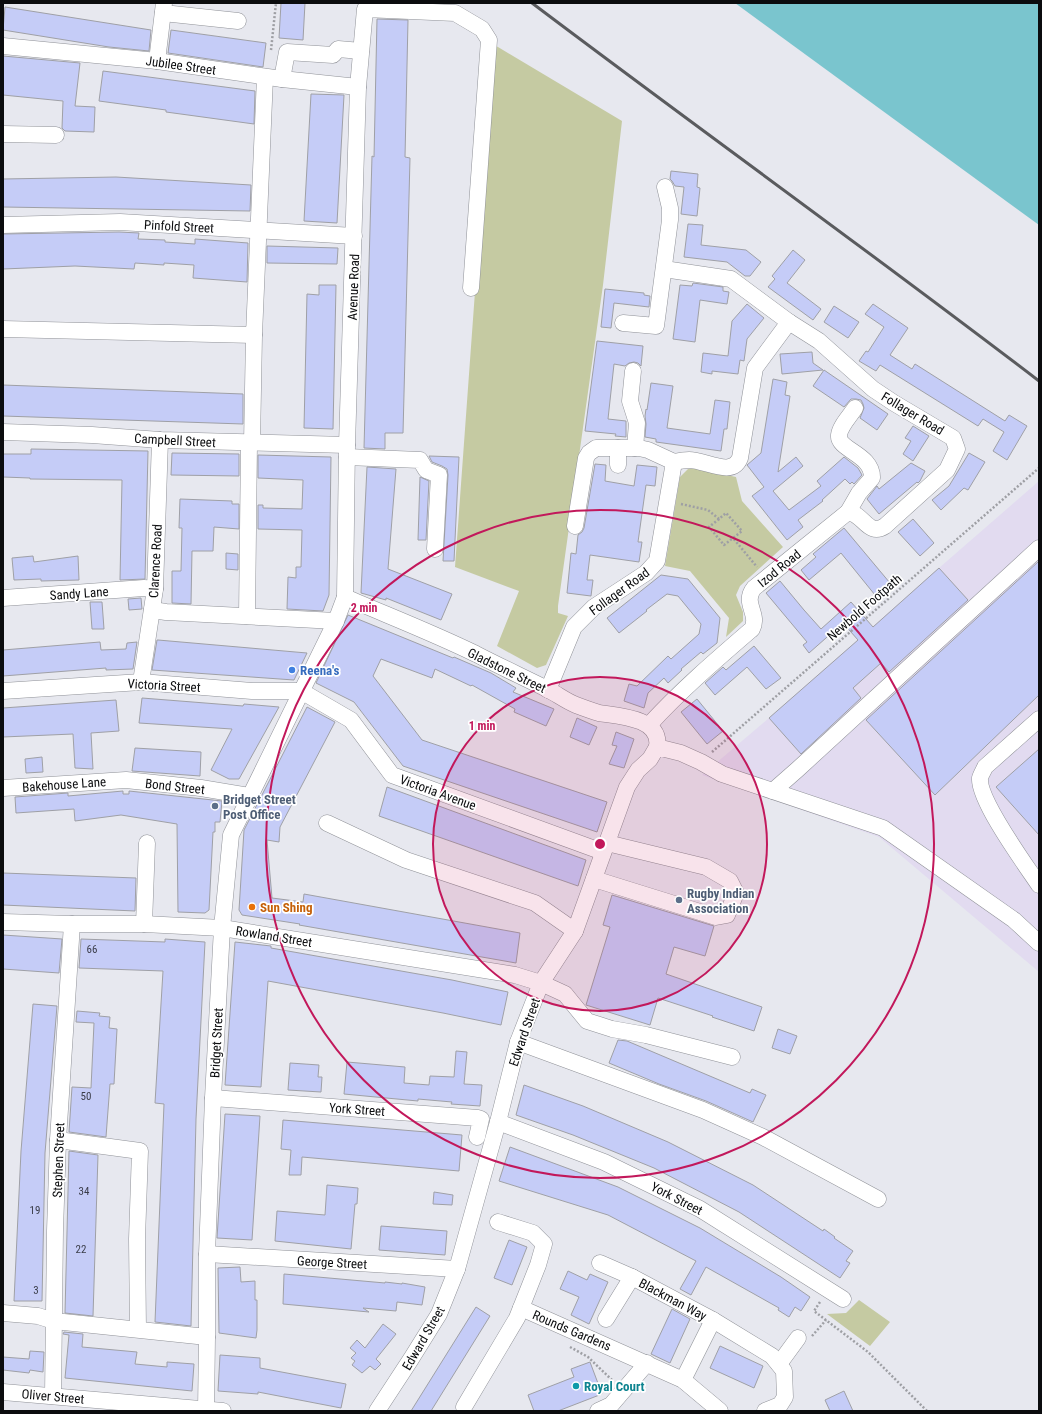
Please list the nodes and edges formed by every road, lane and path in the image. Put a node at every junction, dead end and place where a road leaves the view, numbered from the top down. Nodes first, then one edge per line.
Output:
1 (276, 3) edge
2 (164, 8) edge
3 (238, 22) dead end
4 (3, 46) edge
5 (362, 51) junction
6 (270, 57) dead end
7 (158, 61) junction
8 (265, 77) junction
9 (282, 79) junction
10 (358, 87) junction
11 (3, 134) edge
12 (56, 135) dead end
13 (665, 187) dead end
14 (3, 225) edge
15 (258, 230) junction
16 (354, 236) junction
17 (664, 269) junction
18 (471, 288) dead end
19 (789, 322) junction
20 (623, 323) dead end
21 (3, 329) edge
22 (254, 335) junction
23 (634, 371) dead end
24 (870, 386) junction
25 (3, 432) edge
26 (160, 440) junction
27 (251, 443) junction
28 (618, 448) junction
29 (635, 448) junction
30 (347, 451) junction
31 (674, 462) junction
32 (618, 465) dead end
33 (1039, 468) edge
34 (667, 501) junction
35 (848, 512) junction
36 (719, 519) junction
37 (575, 526) dead end
38 (733, 538) junction
39 (1039, 548) edge
40 (435, 549) dead end
41 (765, 578) junction
42 (155, 589) junction
43 (345, 597) junction
44 (3, 598) edge
45 (152, 610) junction
46 (247, 616) junction
47 (336, 621) junction
48 (141, 682) junction
49 (548, 690) junction
50 (3, 691) edge
51 (301, 691) junction
52 (1039, 719) edge
53 (649, 725) junction
54 (657, 747) junction
55 (702, 762) junction
56 (126, 780) joint
57 (3, 788) edge
58 (773, 791) junction
59 (249, 796) junction
60 (327, 823) dead end
61 (147, 842) dead end
62 (605, 848) junction
63 (594, 879) junction
64 (1039, 885) edge
65 (3, 922) edge
66 (72, 924) junction
67 (144, 924) junction
68 (222, 928) junction
69 (575, 931) junction
70 (1039, 942) edge
71 (542, 984) junction
72 (518, 1042) junction
73 (732, 1057) dead end
74 (213, 1098) junction
75 (498, 1122) junction
76 (478, 1137) dead end
77 (58, 1140) junction
78 (878, 1199) dead end
79 (498, 1222) dead end
80 (207, 1254) junction
81 (600, 1263) dead end
82 (457, 1269) junction
83 (632, 1277) junction
84 (828, 1290) junction
85 (843, 1299) dead end
86 (521, 1308) junction
87 (3, 1312) edge
88 (606, 1319) dead end
89 (713, 1320) junction
90 (54, 1321) junction
91 (138, 1329) junction
92 (207, 1337) junction
93 (798, 1338) dead end
94 (569, 1347) dead end
95 (647, 1363) junction
96 (779, 1364) junction
97 (683, 1380) junction
98 (623, 1391) junction
99 (3, 1392) edge
100 (390, 1392) junction
101 (53, 1396) junction
102 (75, 1405) edge
103 (464, 1407) dead end
104 (206, 1410) edge
105 (223, 1411) edge
106 (377, 1411) edge
107 (391, 1411) edge
108 (598, 1411) edge
109 (720, 1411) edge
110 (765, 1411) edge
111 (927, 1411) edge

1 - 6 path
2 - 3 street
2 - 7 street
4 - 7 street, Jubilee Street
5 - 9 street
5 - 10 street, Avenue Road
5 - 18 street, Avenue Road
7 - 8 street, Jubilee Street
8 - 9 street, Jubilee Street
8 - 15 street
9 - 10 street, Jubilee Street
10 - 16 street, Avenue Road
11 - 12 street
13 - 17 street
14 - 15 street, Pinfold Street
15 - 16 street, Pinfold Street
15 - 22 street
16 - 30 street, Avenue Road
17 - 19 street, Follager Road
17 - 20 street
19 - 24 street, Follager Road
19 - 31 street
21 - 22 street
22 - 27 street
23 - 29 street
24 - 35 street
24 - 35 street, Follager Road
25 - 26 street, Campbell Street
26 - 27 street, Campbell Street
26 - 42 street, Clarence Road
27 - 30 street, Campbell Street
27 - 46 street
28 - 29 street
28 - 32 street
28 - 37 street
29 - 31 street
30 - 40 street, Campbell Street
30 - 43 street, Avenue Road
31 - 34 street, Follager Road
33 - 55 path, Newbold Footpath
34 - 36 path
34 - 49 street, Follager Road
35 - 41 street, Izod Road
36 - 38 path
36 - 38 path
38 - 41 path
39 - 58 street
41 - 53 street, Izod Road
42 - 44 street, Sandy Lane
42 - 45 street, Clarence Road
43 - 47 street, Avenue Road
43 - 49 street, Gladstone Street
45 - 46 street
45 - 48 street, Clarence Road
46 - 47 street
47 - 51 street, Avenue Road
48 - 50 street, Victoria Street
48 - 51 street, Victoria Street
49 - 53 street, Gladstone Street
51 - 59 street, Bridget Street
51 - 62 street, Victoria Avenue
52 - 64 street
53 - 54 street
54 - 55 street
54 - 62 street, Edward Street
55 - 58 street
56 - 57 street, Bakehouse Lane
56 - 59 street, Bond Street
58 - 70 street
59 - 68 street, Bridget Street
60 - 69 street
61 - 67 street
62 - 63 street, Edward Street
62 - 63 street, Victoria Avenue
63 - 69 street, Edward Street
65 - 66 street, Rowland Street
66 - 67 street, Rowland Street
66 - 77 street, Stephen Street
67 - 68 street, Rowland Street
68 - 71 street, Rowland Street
68 - 74 street, Bridget Street
69 - 71 street, Edward Street
71 - 72 street, Edward Street
71 - 73 street, Rowland Street
72 - 75 street, Edward Street
72 - 78 street
74 - 76 street, York Street
74 - 80 street, Bridget Street
75 - 82 street, Edward Street
75 - 84 street, York Street
77 - 90 street, Stephen Street
77 - 91 street
79 - 86 street
80 - 82 street, George Street
80 - 92 street, Bridget Street
81 - 83 street, Blackman Way
82 - 100 street, Edward Street
83 - 88 street, Blackman Way
83 - 89 street, Blackman Way
84 - 85 street, York Street
84 - 111 path
86 - 95 street, Rounds Gardens
86 - 103 street, Rounds Gardens
87 - 90 street
89 - 96 street, Blackman Way
89 - 97 street, Blackman Way
90 - 91 street
90 - 101 street, Stephen Street
91 - 92 street
92 - 104 street, Bridget Street
93 - 96 street
94 - 98 path
95 - 97 street, Rounds Gardens
95 - 98 street
96 - 110 street
97 - 109 street, Rounds Gardens
98 - 108 street
99 - 101 street, Oliver Street
100 - 106 street, Edward Street
100 - 107 street
101 - 102 street, Oliver Street
102 - 104 street, Oliver Street
104 - 105 street, Oliver Street

